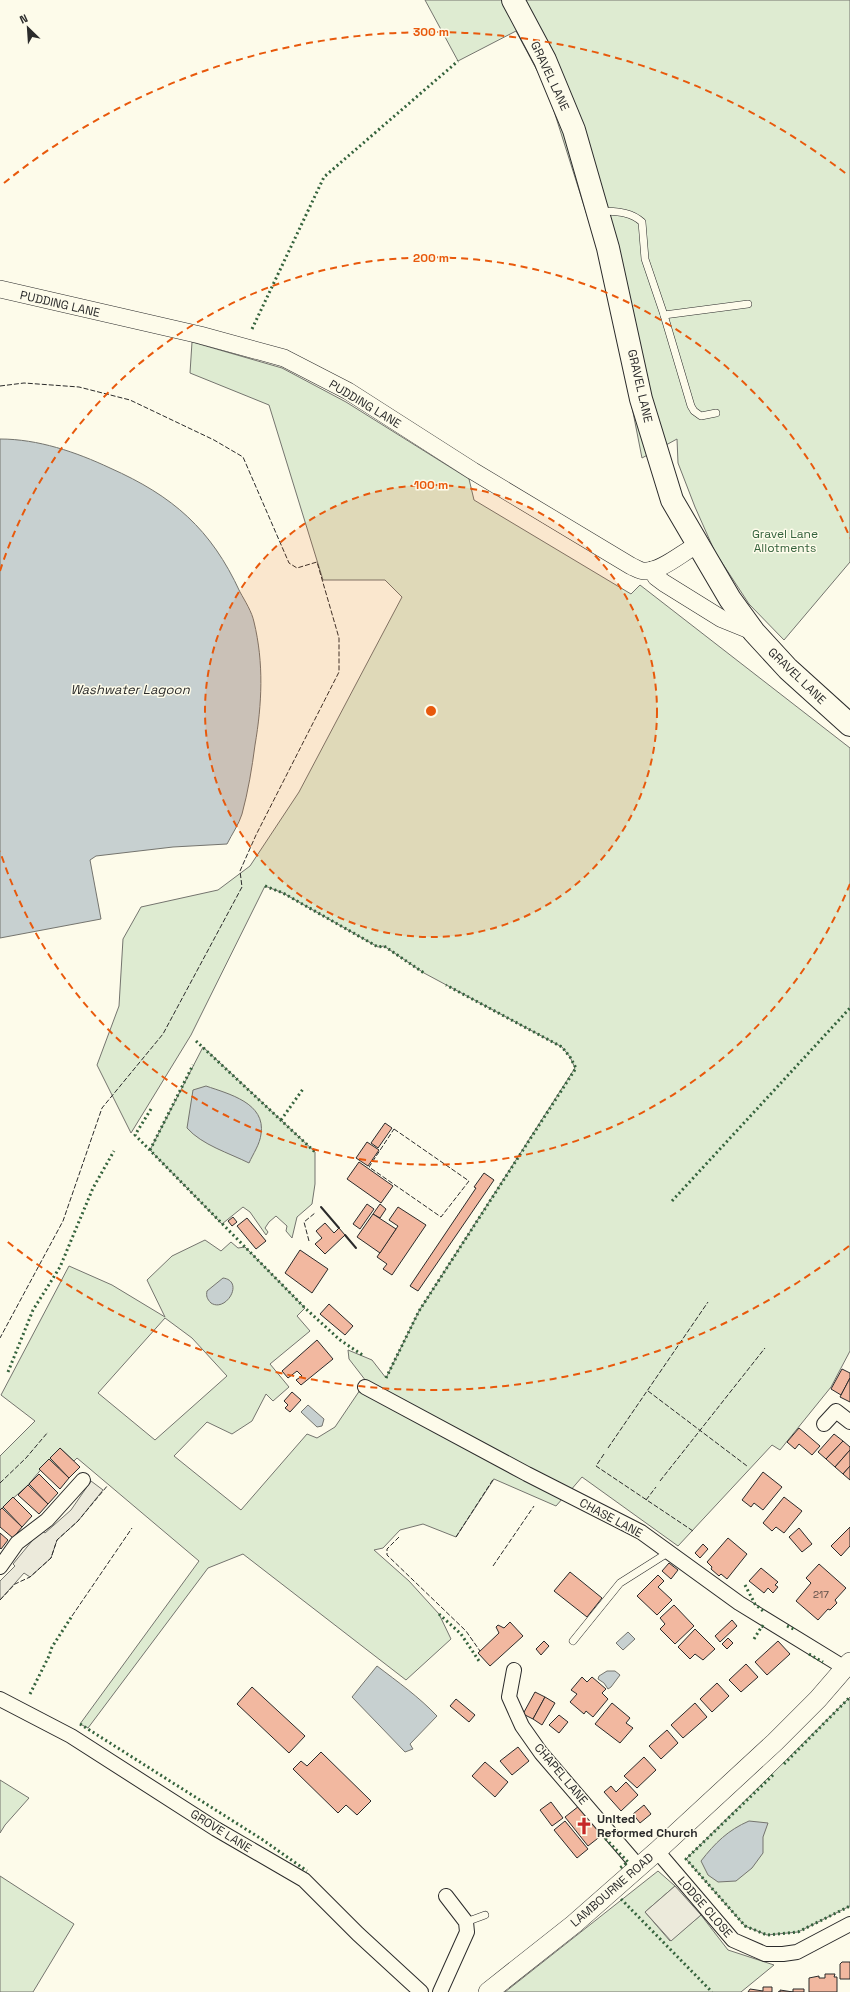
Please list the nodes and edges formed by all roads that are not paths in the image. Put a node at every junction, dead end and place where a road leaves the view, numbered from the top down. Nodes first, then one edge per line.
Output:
1 (513, 0) edge
2 (599, 211) junction
3 (0, 290) edge
4 (748, 304) dead end
5 (664, 315) junction
6 (716, 413) dead end
7 (697, 545) junction
8 (652, 570) junction
9 (754, 632) junction
10 (850, 725) edge
11 (365, 1387) dead end
12 (850, 1422) edge
13 (824, 1424) dead end
14 (82, 1480) dead end
15 (669, 1552) junction
16 (0, 1567) edge
17 (573, 1641) dead end
18 (848, 1665) edge
19 (514, 1670) dead end
20 (0, 1699) edge
21 (657, 1851) junction
22 (640, 1867) junction
23 (446, 1896) dead end
24 (485, 1915) dead end
25 (466, 1922) junction
26 (850, 1924) edge
27 (421, 1992) edge
28 (440, 1992) edge
29 (488, 1992) edge

1 - 2 main road, GRAVEL LANE
2 - 5 lane
2 - 7 main road, GRAVEL LANE
3 - 8 street, PUDDING LANE
4 - 5 lane
5 - 6 lane
7 - 8 street
7 - 9 main road, GRAVEL LANE
8 - 9 street
9 - 10 main road, GRAVEL LANE
11 - 15 street, CHASE LANE
12 - 13 street
14 - 16 street
15 - 17 lane
15 - 18 street, CHASE LANE
18 - 21 main road, LAMBOURNE ROAD
19 - 22 street, CHAPEL LANE
20 - 27 street, GROVE LANE
21 - 22 main road, LAMBOURNE ROAD
21 - 26 street, LODGE CLOSE
22 - 29 main road, LAMBOURNE ROAD
23 - 25 street
24 - 25 lane
25 - 28 street

